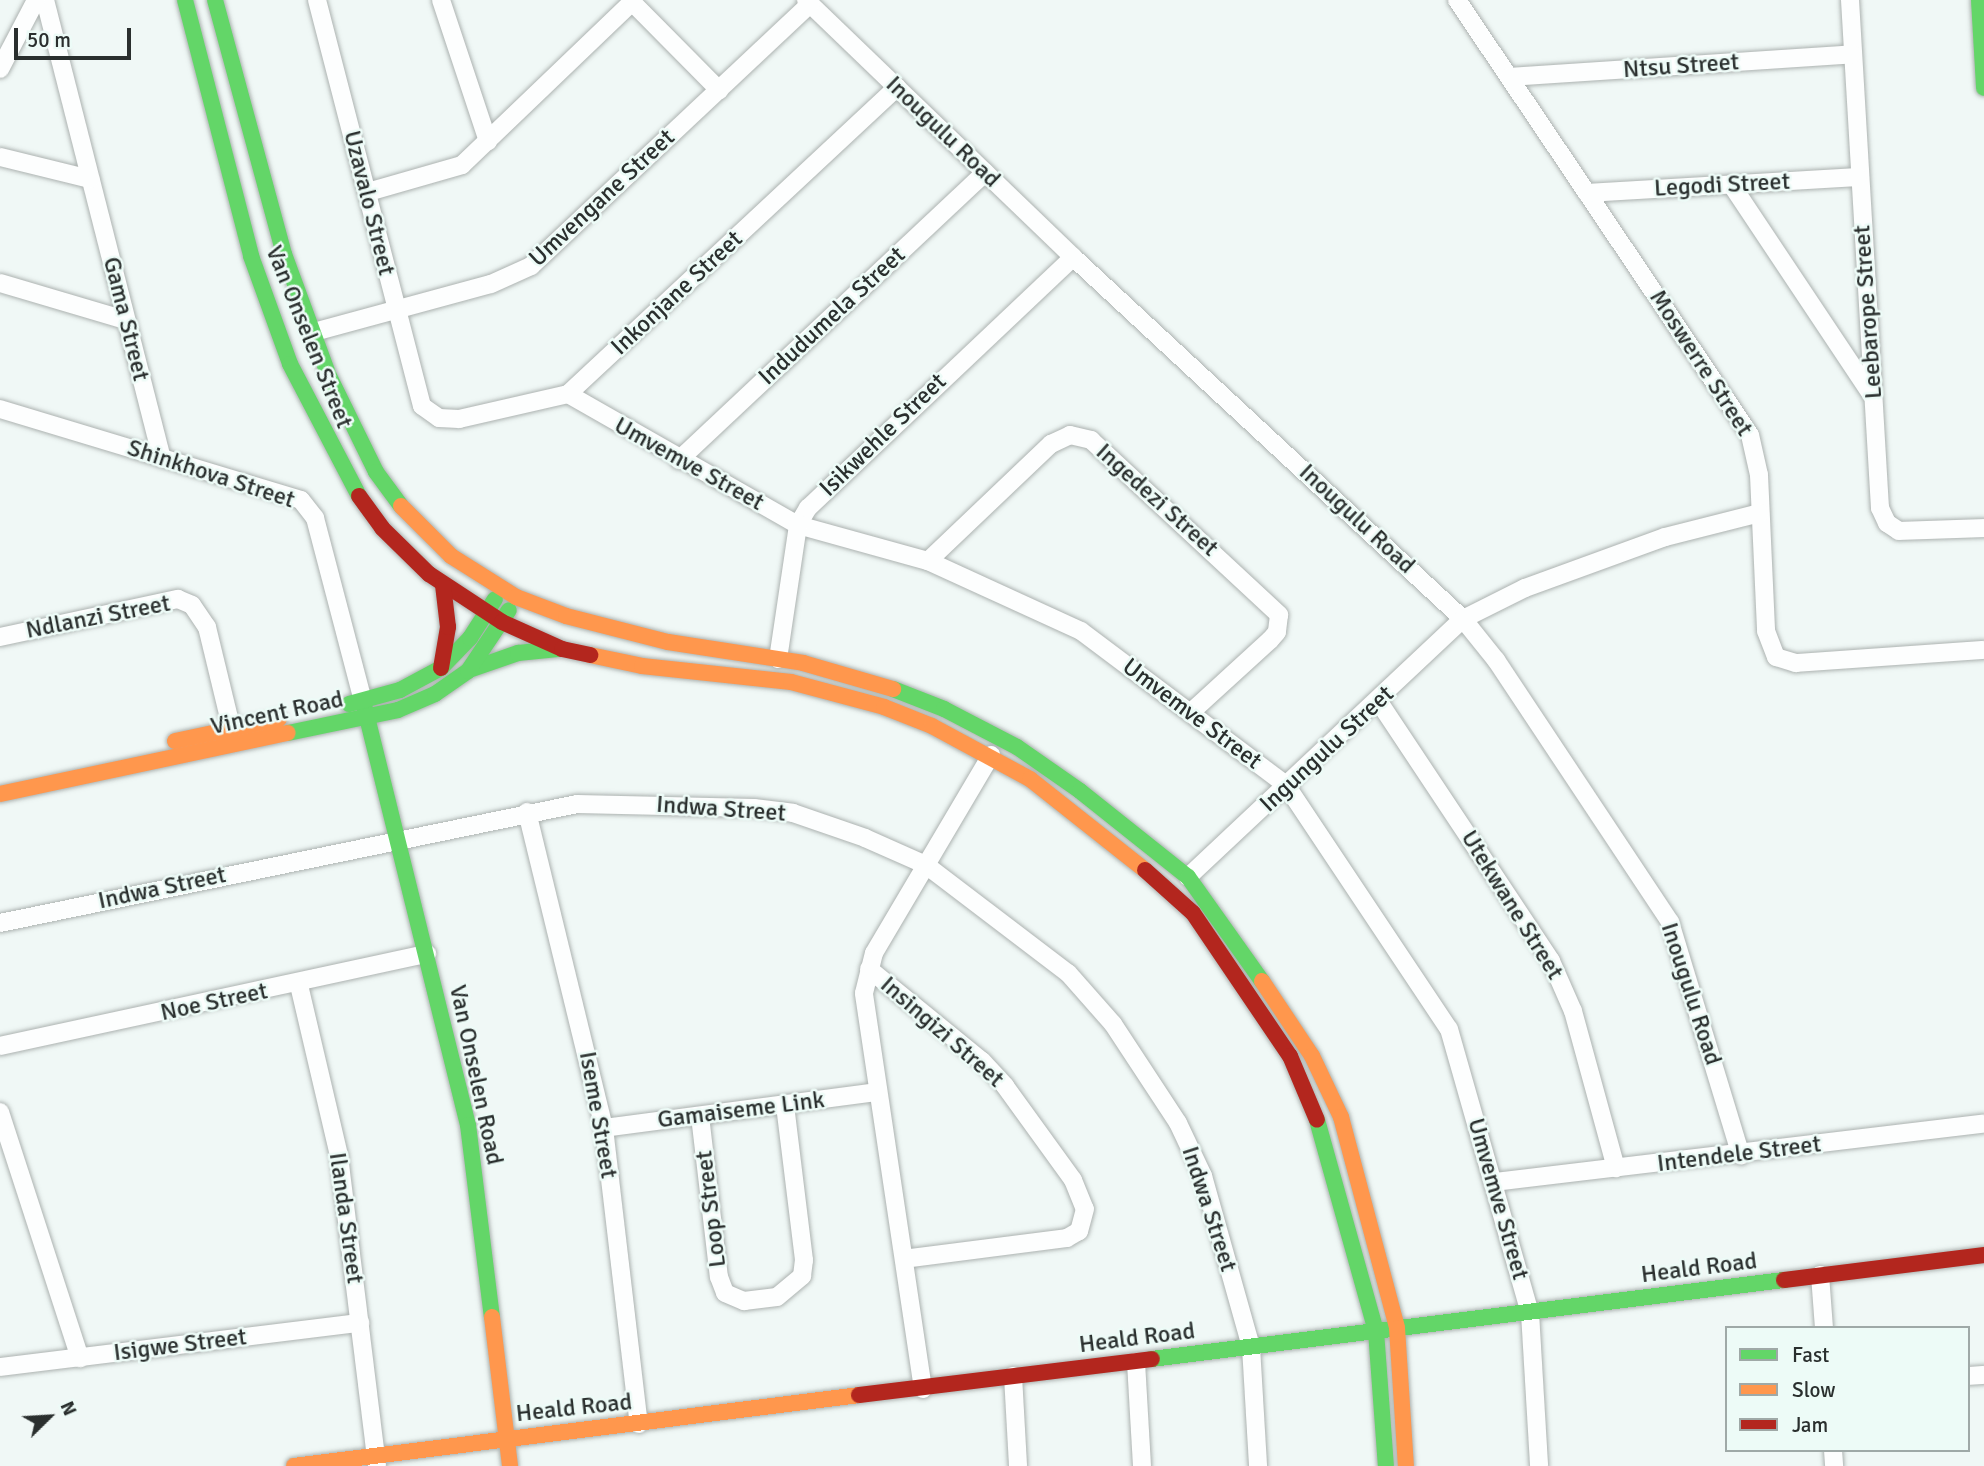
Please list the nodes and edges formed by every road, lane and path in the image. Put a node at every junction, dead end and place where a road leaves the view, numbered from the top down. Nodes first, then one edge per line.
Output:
1 (36, 0) edge
2 (45, 0) edge
3 (186, 0) edge
4 (215, 0) edge
5 (317, 0) edge
6 (441, 0) edge
7 (1457, 0) edge
8 (1850, 0) edge
9 (1979, 0) edge
10 (631, 1) edge
11 (808, 2) edge
12 (1853, 54) junction
13 (0, 69) edge
14 (1510, 77) junction
15 (897, 87) junction
16 (1984, 88) edge
17 (719, 90) junction
18 (488, 141) junction
19 (0, 158) edge
20 (985, 173) junction
21 (1858, 177) junction
22 (90, 179) junction
23 (1731, 184) junction
24 (368, 192) junction
25 (1587, 193) junction
26 (1073, 257) junction
27 (0, 283) edge
28 (395, 306) junction
29 (125, 320) junction
30 (314, 332) junction
31 (568, 394) junction
32 (1875, 400) junction
33 (0, 409) edge
34 (162, 458) junction
35 (679, 460) junction
36 (1760, 513) junction
37 (798, 525) junction
38 (1984, 528) edge
39 (928, 561) junction
40 (443, 585) junction
41 (501, 589) junction
42 (516, 597) junction
43 (487, 613) junction
44 (1464, 619) junction
45 (502, 622) junction
46 (0, 637) edge
47 (562, 649) junction
48 (1984, 650) edge
49 (778, 659) junction
50 (441, 668) junction
51 (468, 671) junction
52 (1379, 702) junction
53 (365, 709) junction
54 (1190, 713) junction
55 (232, 726) junction
56 (990, 755) junction
57 (1286, 785) junction
58 (0, 787) edge
59 (0, 794) edge
60 (527, 812) junction
61 (397, 838) junction
62 (926, 865) junction
63 (1188, 877) junction
64 (0, 923) edge
65 (427, 954) junction
66 (869, 969) junction
67 (299, 985) junction
68 (0, 1046) edge
69 (877, 1092) junction
70 (785, 1106) junction
71 (0, 1112) edge
72 (700, 1115) junction
73 (1984, 1124) edge
74 (604, 1128) junction
75 (1741, 1156) junction
76 (1616, 1168) junction
77 (1494, 1182) junction
78 (1984, 1255) edge
79 (904, 1259) junction
80 (1820, 1275) junction
81 (1530, 1313) junction
82 (360, 1323) junction
83 (1824, 1326) edge
84 (1397, 1328) junction
85 (1376, 1331) junction
86 (1251, 1347) junction
87 (80, 1358) junction
88 (1136, 1362) junction
89 (0, 1367) edge
90 (1013, 1376) junction
91 (923, 1389) junction
92 (639, 1424) junction
93 (508, 1438) junction
94 (377, 1461) edge
95 (295, 1466) edge
96 (510, 1466) edge
97 (1018, 1466) edge
98 (1142, 1466) edge
99 (1258, 1466) edge
100 (1386, 1466) edge
101 (1406, 1466) edge
102 (1539, 1466) edge

1 - 13 street
2 - 22 street, Gama Street
3 - 40 main road, Van Onselen Street
4 - 30 main road, Van Onselen Street
5 - 24 street, Uzavalo Street
6 - 18 street
7 - 14 street, Moswerre Street
8 - 12 street, Leebarope Street
9 - 16 main road
10 - 17 street
10 - 18 street
11 - 15 street, Inougulu Road
11 - 17 street, Umvengane Street
12 - 14 street, Ntsu Street
12 - 21 street, Leebarope Street
14 - 25 street, Moswerre Street
15 - 20 street, Inougulu Road
15 - 31 street, Inkonjane Street
17 - 28 street, Umvengane Street
18 - 24 street
19 - 22 street
20 - 26 street, Inougulu Road
20 - 35 street, Indudumela Street
21 - 23 street, Legodi Street
21 - 32 street, Leebarope Street
22 - 29 street, Gama Street
23 - 25 street, Legodi Street
23 - 32 street
24 - 28 street, Uzavalo Street
25 - 36 street, Moswerre Street
26 - 37 street, Isikwehle Street
26 - 44 street, Inougulu Road
27 - 29 street
28 - 30 street, Umvengane Street
28 - 31 street, Uzavalo Street
29 - 34 street, Gama Street
30 - 41 main road, Van Onselen Street
31 - 35 street, Umvemve Street
32 - 38 street, Leebarope Street
33 - 34 street, Shinkhova Street
34 - 53 street, Shinkhova Street
35 - 37 street, Umvemve Street
36 - 44 street, Ingungulu Street
36 - 48 street, Moswerre Street
37 - 39 street, Umvemve Street
37 - 49 street
39 - 54 street, Umvemve Street
39 - 54 street, Ingedezi Street
40 - 43 main road, Van Onselen Street
40 - 50 main road
41 - 42 main road, Van Onselen Street
41 - 43 main road, Vincent Road
42 - 45 main road, Vincent Road
42 - 49 main road, Van Onselen Street
43 - 45 main road, Van Onselen Street
43 - 50 main road, Vincent Road
44 - 52 street, Ingungulu Street
44 - 75 street, Inougulu Road
45 - 47 main road, Van Onselen Street
45 - 51 main road, Vincent Road
46 - 55 street, Ndlanzi Street
47 - 51 main road
47 - 56 main road
49 - 63 main road, Van Onselen Street
50 - 53 main road, Vincent Road
51 - 53 main road, Vincent Road
52 - 57 street, Ingungulu Street
52 - 76 street, Utekwane Street
53 - 55 main road, Vincent Road
53 - 59 main road, Vincent Road
53 - 61 main road, Van Onselen Road
54 - 57 street, Umvemve Street
55 - 58 main road, Vincent Road
56 - 62 street, Insingizi Street
56 - 85 main road
57 - 63 street, Ingungulu Street
57 - 77 street, Umvemve Street
60 - 61 street, Indwa Street
60 - 62 street, Indwa Street
60 - 74 street, Iseme Street
61 - 64 street, Indwa Street
61 - 65 main road, Van Onselen Road
62 - 66 street, Insingizi Street
62 - 86 street, Indwa Street
63 - 84 main road, Van Onselen Street
65 - 67 street, Noe Street
65 - 93 main road, Van Onselen Road
66 - 69 street, Insingizi Street
66 - 79 street, Insingizi Street
67 - 68 street, Noe Street
67 - 82 street, Ilanda Street
69 - 70 street, Gamaiseme Link
69 - 79 street, Insingizi Street
70 - 72 street, Gamaiseme Link
70 - 72 street, Loop Street
71 - 87 street
72 - 74 street, Gamaiseme Link
73 - 75 street, Intendele Street
74 - 92 street, Iseme Street
75 - 76 street, Intendele Street
76 - 77 street, Intendele Street
77 - 81 street, Umvemve Street
78 - 80 main road, Heald Road
79 - 91 street, Insingizi Street
80 - 81 main road, Heald Road
80 - 83 street
81 - 84 main road, Heald Road
81 - 102 street, Umvemve Street
82 - 87 street, Isigwe Street
82 - 94 street, Ilanda Street
84 - 85 main road, Heald Road
84 - 101 main road, Van Onselen Street
85 - 86 main road, Heald Road
85 - 100 main road
86 - 88 main road, Heald Road
86 - 99 street, Indwa Street
87 - 89 street, Isigwe Street
88 - 90 main road, Heald Road
88 - 98 street
90 - 91 main road, Heald Road
90 - 97 street
91 - 92 main road, Heald Road
92 - 93 main road, Heald Road
93 - 94 main road, Heald Road
93 - 96 main road, Van Onselen Road
94 - 95 main road, Heald Road

